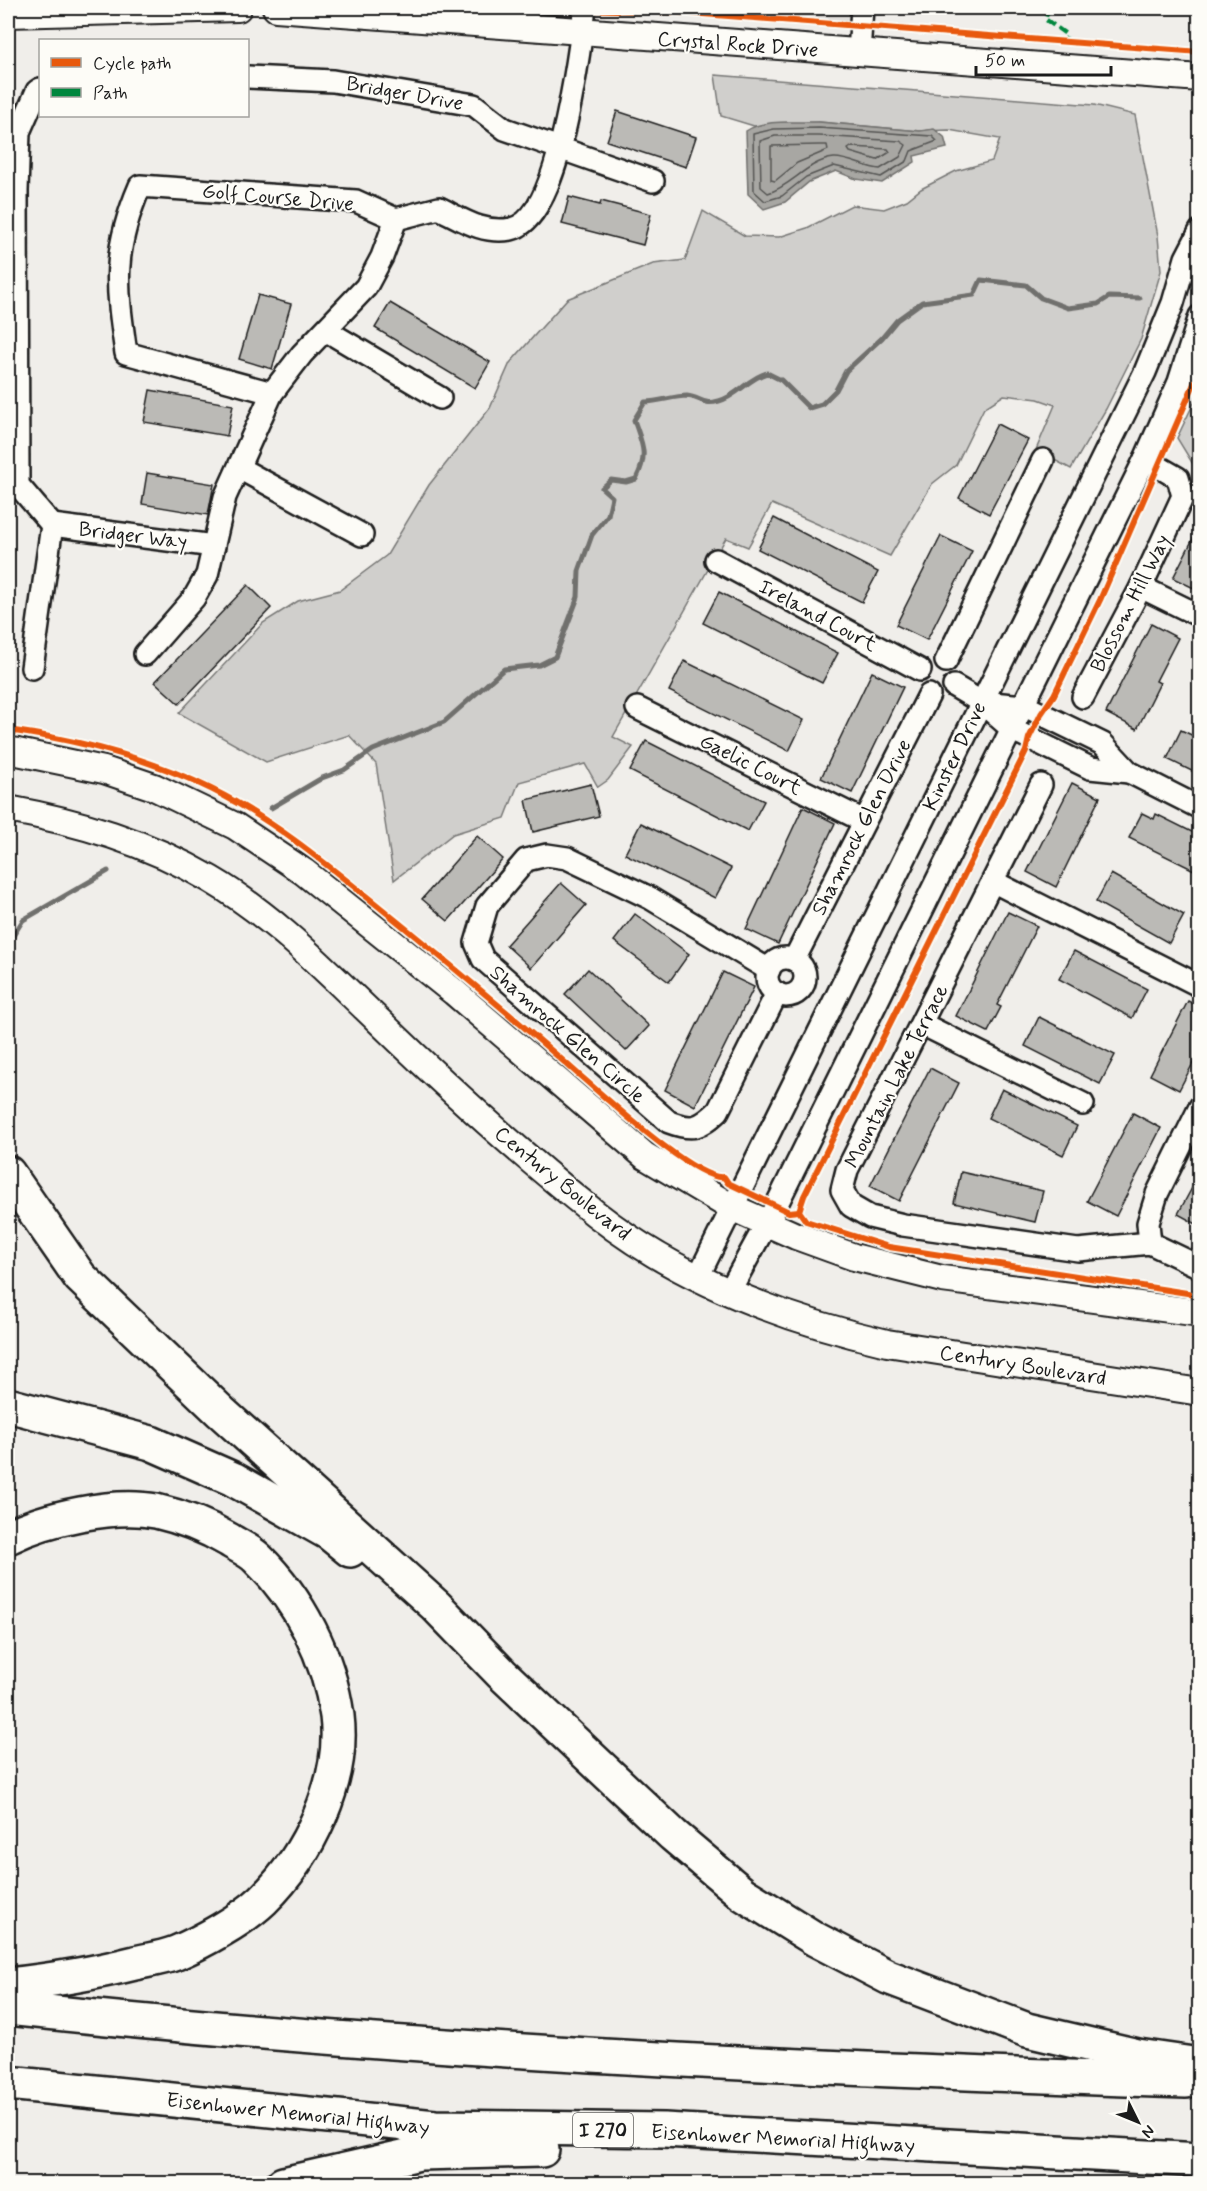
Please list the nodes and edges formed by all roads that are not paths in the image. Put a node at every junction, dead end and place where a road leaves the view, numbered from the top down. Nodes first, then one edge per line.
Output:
1 (238, 8) edge
2 (276, 8) edge
3 (585, 8) edge
4 (862, 8) edge
5 (8, 14) edge
6 (582, 32) junction
7 (859, 53) junction
8 (249, 77) edge
9 (1200, 78) edge
10 (39, 90) edge
11 (561, 147) junction
12 (653, 181) dead end
13 (396, 219) junction
14 (1200, 231) edge
15 (1200, 316) edge
16 (327, 331) junction
17 (272, 393) junction
18 (440, 398) dead end
19 (1145, 459) junction
20 (1043, 460) dead end
21 (238, 468) junction
22 (52, 525) junction
23 (362, 535) dead end
24 (213, 546) junction
25 (716, 560) dead end
26 (1142, 587) junction
27 (1200, 616) edge
28 (145, 654) dead end
29 (945, 661) junction
30 (32, 668) dead end
31 (920, 670) junction
32 (954, 686) junction
33 (928, 695) junction
34 (1083, 697) dead end
35 (981, 702) junction
36 (1025, 706) junction
37 (638, 708) dead end
38 (1012, 730) junction
39 (8, 750) edge
40 (1130, 772) junction
41 (1041, 784) dead end
42 (1200, 807) edge
43 (8, 809) edge
44 (864, 821) junction
45 (994, 882) junction
46 (794, 960) junction
47 (769, 970) junction
48 (803, 985) junction
49 (1200, 986) edge
50 (777, 993) junction
51 (835, 1001) junction
52 (922, 1024) junction
53 (1083, 1104) dead end
54 (1200, 1107) edge
55 (8, 1173) edge
56 (731, 1207) junction
57 (767, 1223) junction
58 (1150, 1243) junction
59 (1200, 1266) edge
60 (698, 1277) junction
61 (729, 1292) junction
62 (1200, 1313) edge
63 (1200, 1392) edge
64 (8, 1405) edge
65 (8, 1537) edge
66 (502, 1674) junction
67 (8, 1985) edge
68 (8, 2008) edge
69 (1200, 2065) edge
70 (1200, 2082) edge
71 (8, 2083) edge
72 (817, 2139) junction
73 (1200, 2160) edge
74 (283, 2184) edge

1 - 5 street
2 - 6 street, Crystal Rock Drive
3 - 6 street
4 - 7 street
6 - 7 street, Crystal Rock Drive
6 - 11 street
7 - 9 street, Crystal Rock Drive
8 - 11 street, Bridger Drive
10 - 22 street
11 - 12 street, Bridger Drive
11 - 13 street
13 - 16 street
13 - 17 street, Golf Course Drive
14 - 35 street, Kinster Drive
15 - 19 street, Kinster Drive
16 - 17 street
16 - 18 street
17 - 21 street
19 - 26 street, Blossom Hill Way
19 - 36 street, Kinster Drive
20 - 29 street
21 - 23 street
21 - 24 street
22 - 24 street, Bridger Way
22 - 30 street
24 - 28 street
25 - 31 street, Ireland Court
26 - 27 street
26 - 34 street, Blossom Hill Way
29 - 31 street
29 - 32 street
31 - 33 street
32 - 33 street
32 - 35 street
33 - 44 street, Shamrock Glen Drive
35 - 36 street
35 - 38 street
35 - 51 street, Kinster Drive
36 - 38 street, Kinster Drive
36 - 40 street
37 - 44 street, Gaelic Court
38 - 40 street
38 - 57 street, Kinster Drive
39 - 56 street
40 - 42 street
41 - 45 street, Mountain Lake Terrace
43 - 60 street, Century Boulevard
44 - 46 street, Shamrock Glen Drive
45 - 49 street
45 - 52 street, Mountain Lake Terrace
46 - 47 street
46 - 48 street
47 - 50 street
47 - 50 street, Shamrock Glen Circle
48 - 50 street
48 - 51 street
51 - 56 street, Kinster Drive
52 - 53 street
52 - 58 street, Mountain Lake Terrace
54 - 58 street
55 - 66 highway
56 - 57 street
56 - 60 street, Kinster Drive
57 - 61 street, Kinster Drive
57 - 62 street
58 - 59 street
60 - 61 street, Century Boulevard
61 - 63 street, Century Boulevard
64 - 66 highway
65 - 67 highway
66 - 69 highway
68 - 70 highway
71 - 72 highway, Eisenhower Memorial Highway / I 270
72 - 73 highway, Eisenhower Memorial Highway / I 270
72 - 74 highway

